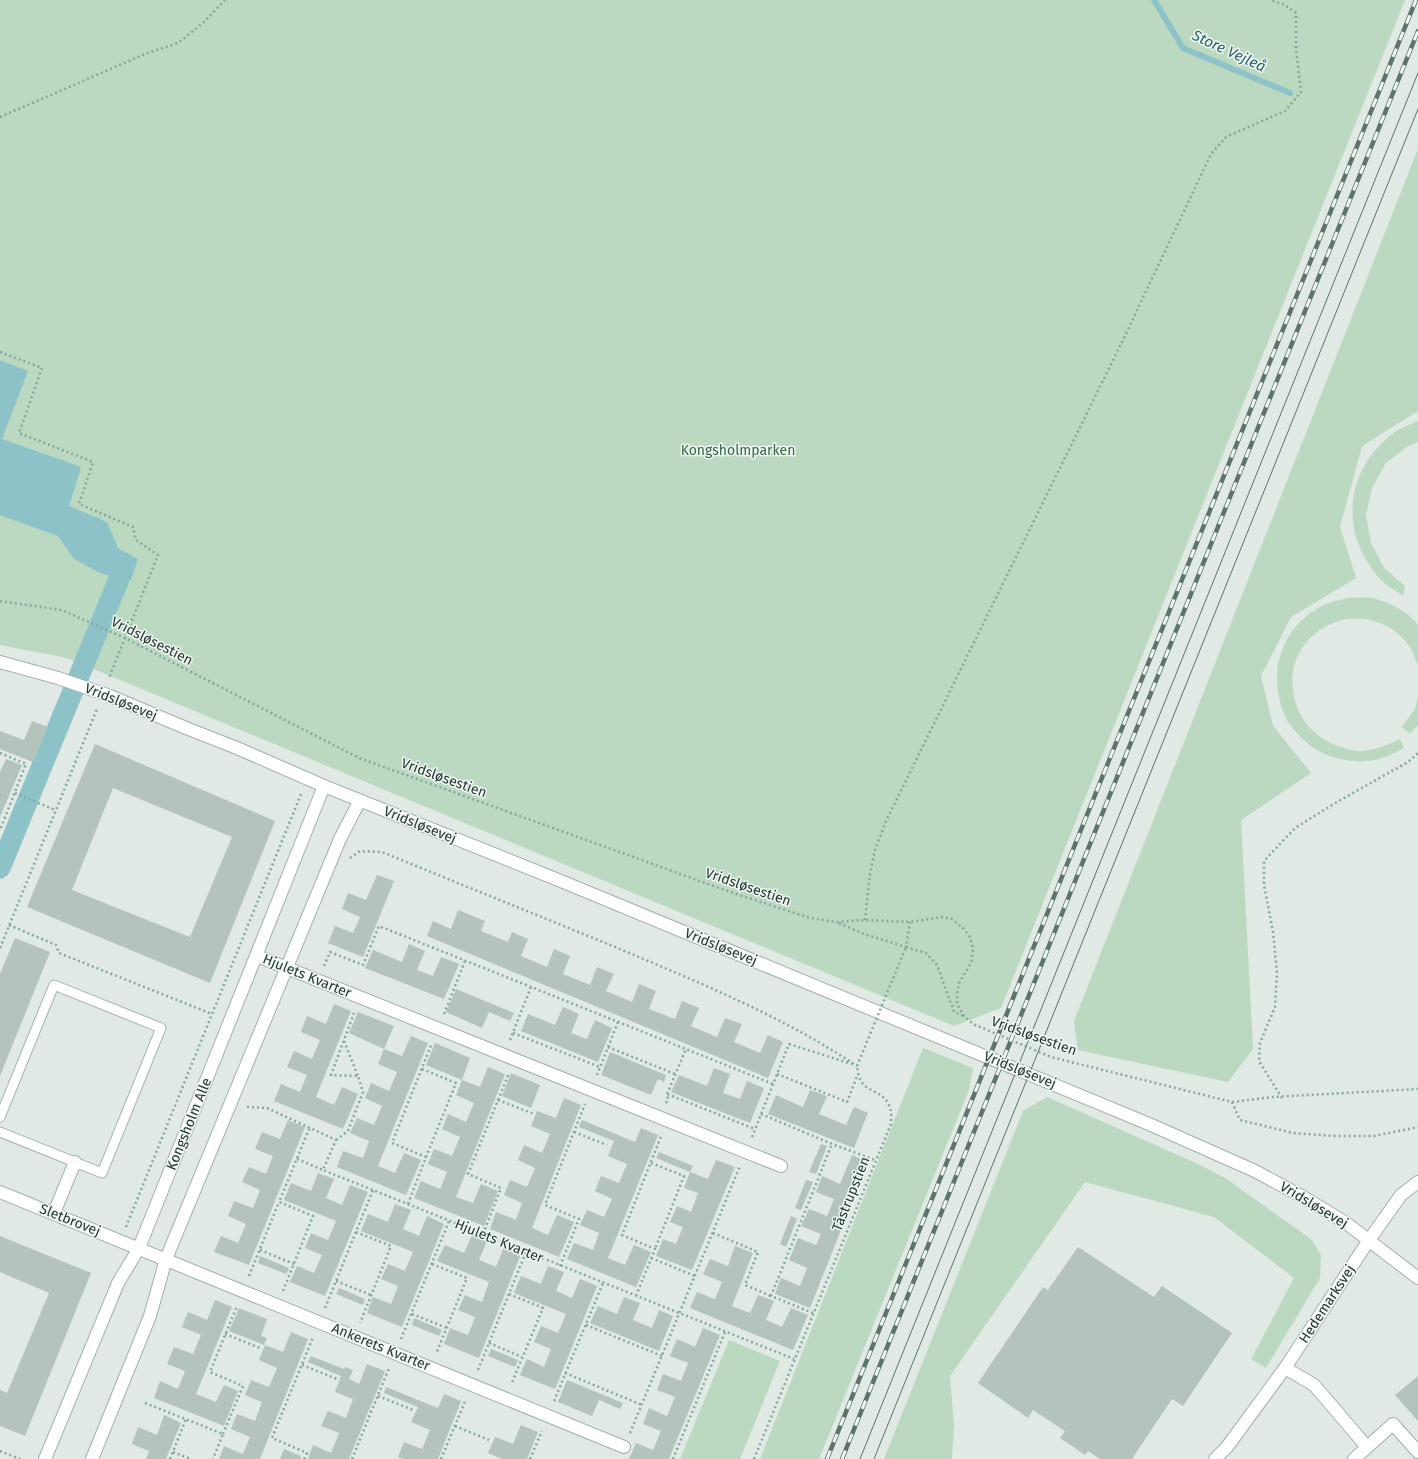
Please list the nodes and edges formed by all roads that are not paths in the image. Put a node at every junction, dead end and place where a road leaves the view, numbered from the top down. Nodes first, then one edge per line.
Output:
1 (0, 662) edge
2 (324, 786) junction
3 (360, 800) junction
4 (257, 956) junction
5 (286, 968) junction
6 (0, 1117) edge
7 (0, 1132) edge
8 (75, 1162) junction
9 (781, 1166) dead end
10 (1418, 1182) edge
11 (0, 1192) edge
12 (54, 1214) junction
13 (1369, 1240) junction
14 (139, 1248) junction
15 (166, 1259) junction
16 (1418, 1278) edge
17 (1285, 1368) junction
18 (624, 1447) road end
19 (1367, 1447) junction
20 (1418, 1452) edge
21 (45, 1459) edge
22 (92, 1459) edge
23 (1215, 1459) edge
24 (1354, 1459) edge

1 - 2 street, Vridsløsevej, bridge
2 - 3 street, Vridsløsevej
2 - 4 street, Kongsholm Alle
3 - 5 street
3 - 13 street, Vridsløsevej
4 - 5 street, Hjulets Kvarter
4 - 14 street, Kongsholm Alle
5 - 9 street, Hjulets Kvarter
5 - 15 street
6 - 8 lane
7 - 8 lane
8 - 12 street
10 - 13 street, Hedemarksvej
11 - 12 street, Sletbrovej
12 - 14 street, Sletbrovej
13 - 16 street, Vridsløsevej
13 - 17 street, Hedemarksvej
14 - 15 street, Ankerets Kvarter
14 - 21 street, Kongsholm Alle
15 - 18 street, Ankerets Kvarter
15 - 22 street
17 - 19 street
17 - 23 street, Hedemarksvej
19 - 20 street
19 - 24 street

